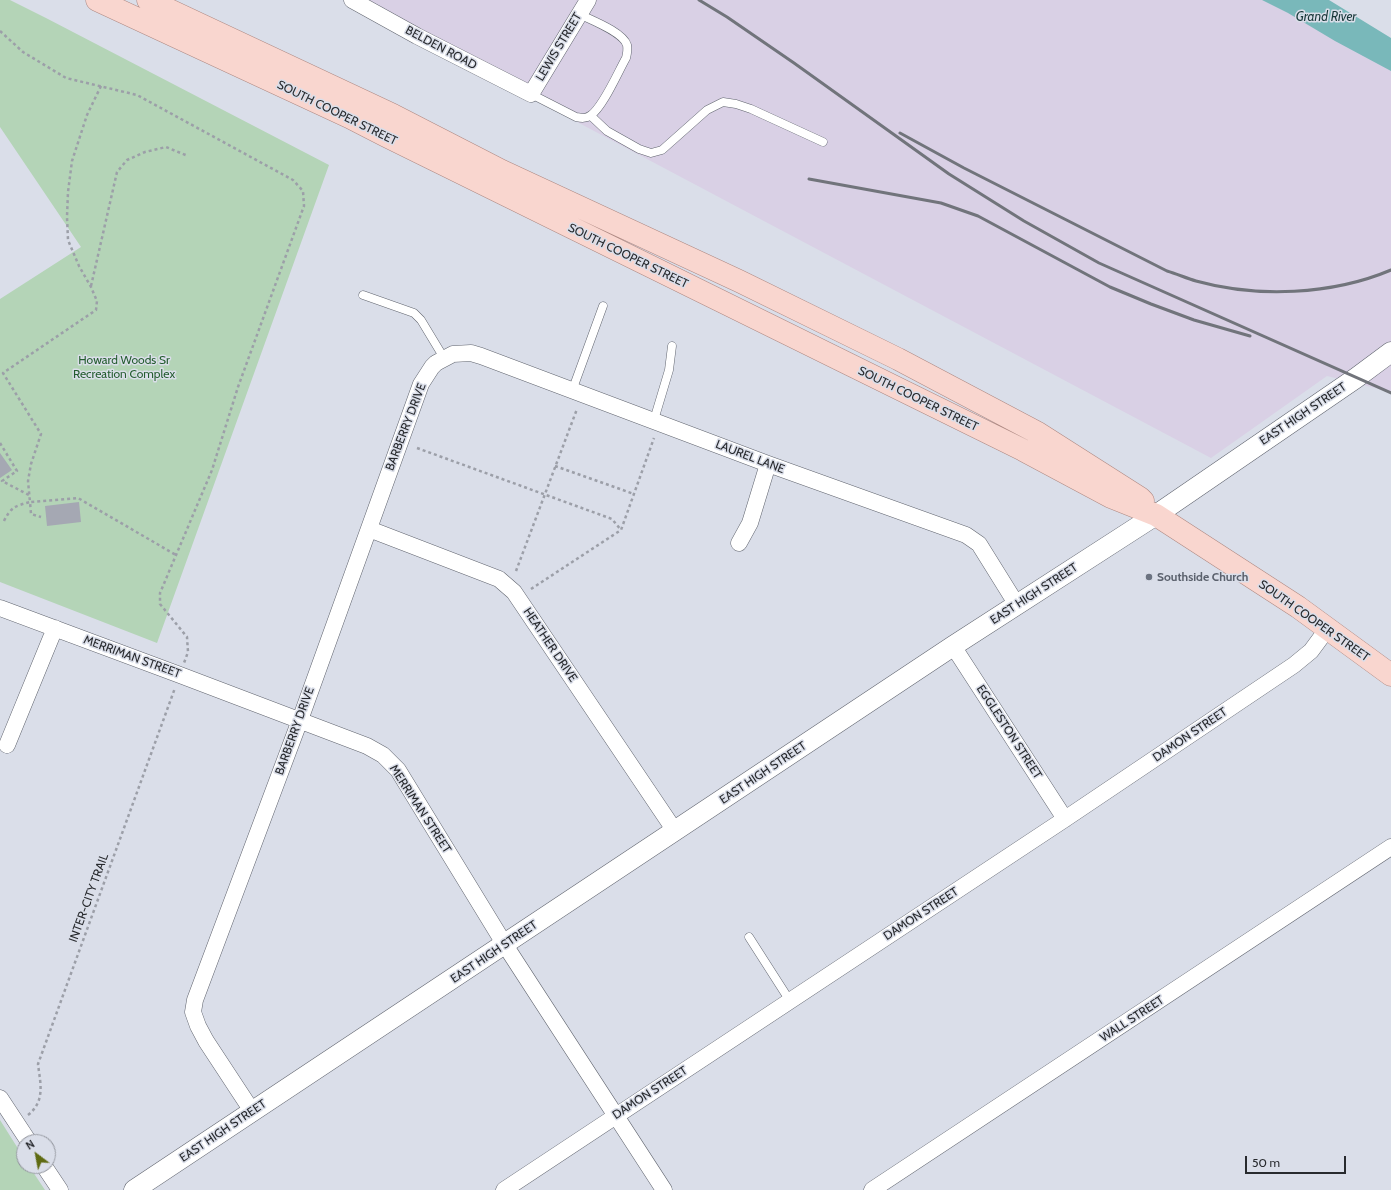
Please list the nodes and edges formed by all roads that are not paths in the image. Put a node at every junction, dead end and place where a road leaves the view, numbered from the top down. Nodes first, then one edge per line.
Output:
1 (97, 0) edge
2 (148, 0) edge
3 (352, 0) edge
4 (588, 0) edge
5 (579, 14) junction
6 (531, 94) junction
7 (591, 116) junction
8 (823, 142) dead end
9 (363, 295) dead end
10 (603, 306) dead end
11 (672, 346) dead end
12 (1391, 352) edge
13 (449, 356) junction
14 (572, 391) junction
15 (654, 420) junction
16 (768, 464) junction
17 (1156, 515) junction
18 (369, 529) junction
19 (739, 543) dead end
20 (1017, 605) junction
21 (0, 608) edge
22 (55, 628) junction
23 (1328, 628) junction
24 (954, 646) junction
25 (1391, 675) edge
26 (300, 720) junction
27 (7, 745) dead end
28 (1065, 819) junction
29 (675, 832) junction
30 (1391, 847) edge
31 (749, 937) dead end
32 (505, 945) junction
33 (790, 1001) junction
34 (0, 1098) edge
35 (252, 1111) junction
36 (616, 1116) junction
37 (24, 1134) edge
38 (49, 1174) edge
39 (60, 1190) edge
40 (134, 1190) edge
41 (504, 1190) edge
42 (664, 1190) edge
43 (872, 1190) edge

1 - 17 main road, SOUTH COOPER STREET
2 - 17 main road, SOUTH COOPER STREET
3 - 6 street, BELDEN ROAD
4 - 5 street, LEWIS STREET
5 - 6 street, LEWIS STREET
5 - 7 lane
6 - 7 lane
7 - 8 lane
9 - 13 lane
10 - 14 lane
11 - 15 lane
12 - 17 street, EAST HIGH STREET
13 - 14 street, LAUREL LANE
13 - 18 street, BARBERRY DRIVE
14 - 15 street, LAUREL LANE
15 - 16 street, LAUREL LANE
16 - 19 street
16 - 20 street, LAUREL LANE
17 - 20 street, EAST HIGH STREET
17 - 23 main road, SOUTH COOPER STREET
18 - 26 street, BARBERRY DRIVE
18 - 29 street, HEATHER DRIVE
20 - 24 street, EAST HIGH STREET
21 - 22 street, MERRIMAN STREET
22 - 26 street, MERRIMAN STREET
22 - 27 street
23 - 25 main road, SOUTH COOPER STREET
23 - 28 street, DAMON STREET
24 - 28 street, EGGLESTON STREET
24 - 29 street, EAST HIGH STREET
26 - 32 street, MERRIMAN STREET
26 - 35 street, BARBERRY DRIVE
28 - 33 street, DAMON STREET
29 - 32 street, EAST HIGH STREET
30 - 43 street, WALL STREET
31 - 33 lane
32 - 35 street, EAST HIGH STREET
32 - 36 street, MERRIMAN STREET
33 - 36 street, DAMON STREET
34 - 37 street
35 - 40 street, EAST HIGH STREET
36 - 41 street, DAMON STREET
36 - 42 street, MERRIMAN STREET
38 - 39 street

